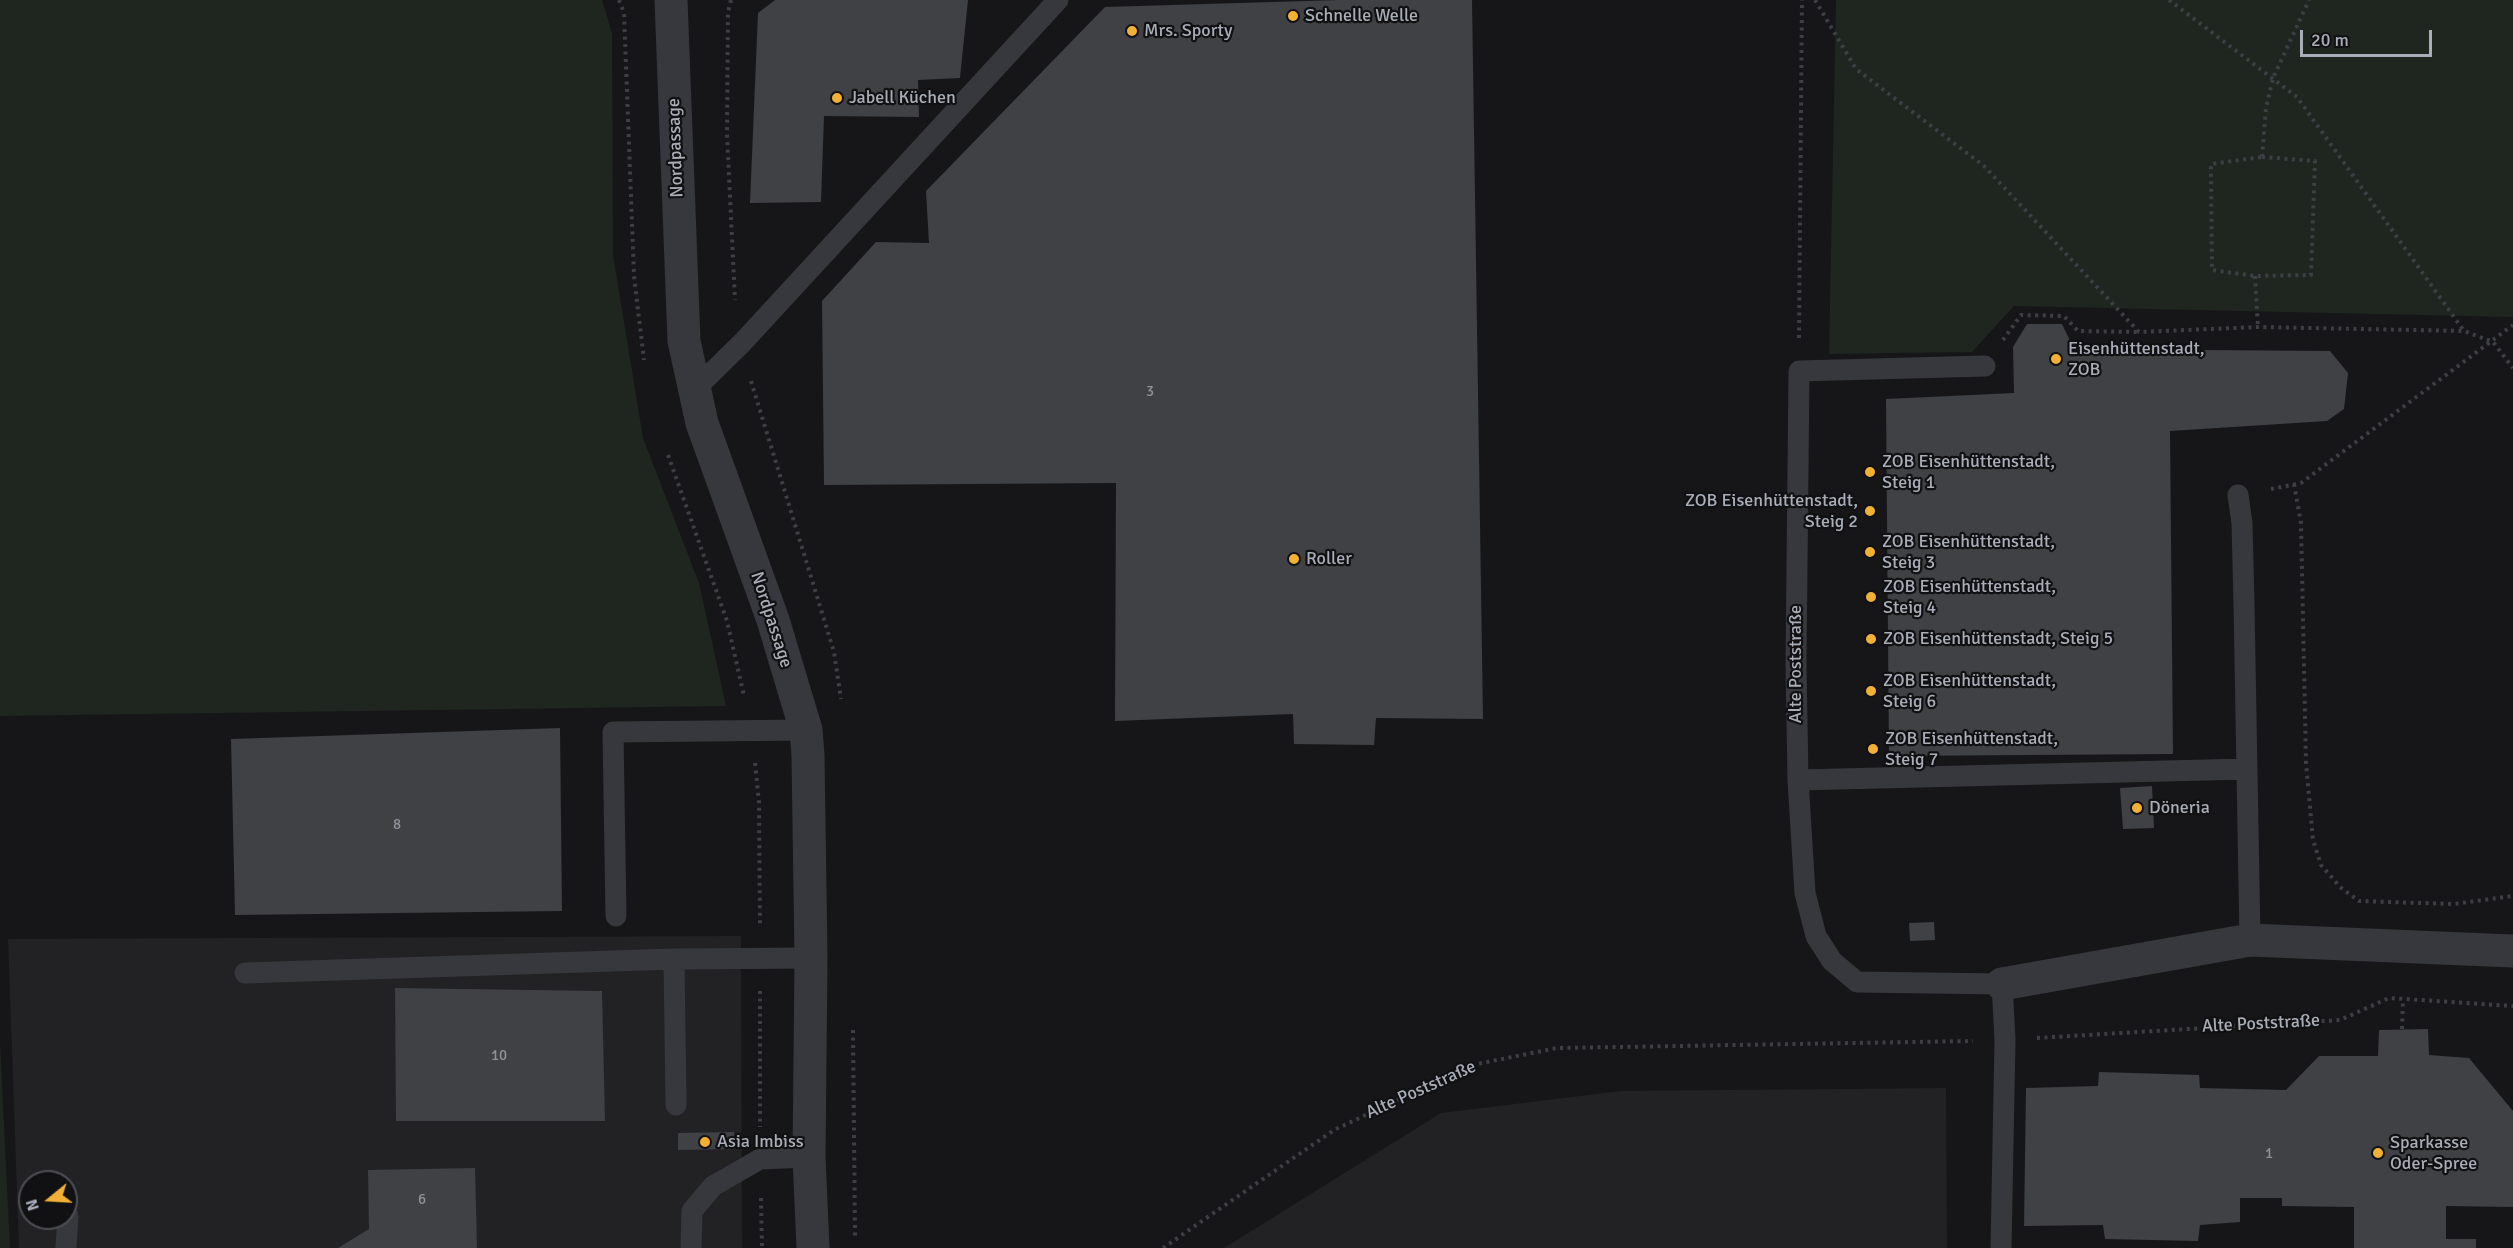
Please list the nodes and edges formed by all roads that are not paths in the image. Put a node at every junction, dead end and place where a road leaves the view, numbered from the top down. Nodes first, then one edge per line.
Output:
1 (671, 0) edge
2 (1058, 0) edge
3 (1985, 366) road end
4 (695, 389) junction
5 (2238, 495) road end
6 (806, 730) junction
7 (2247, 770) junction
8 (1798, 780) junction
9 (616, 916) dead end
10 (2250, 940) junction
11 (2513, 951) edge
12 (811, 957) junction
13 (674, 959) junction
14 (245, 973) dead end
15 (2002, 984) junction
16 (676, 1105) dead end
17 (809, 1157) junction
18 (67, 1230) edge
19 (66, 1248) edge
20 (691, 1248) edge
21 (813, 1248) edge
22 (2001, 1248) edge

1 - 4 street, Nordpassage
2 - 4 lane
3 - 8 lane, Alte Poststraße
4 - 6 street, Nordpassage
5 - 7 lane
6 - 9 lane
6 - 12 street, Nordpassage
7 - 8 lane
7 - 10 lane
8 - 15 lane, Alte Poststraße
10 - 11 street, Alte Poststraße
10 - 15 street, Alte Poststraße
12 - 13 lane
12 - 17 street, Nordpassage
13 - 14 lane
13 - 16 lane
15 - 22 lane
17 - 20 lane
17 - 21 street, Nordpassage
18 - 19 lane

